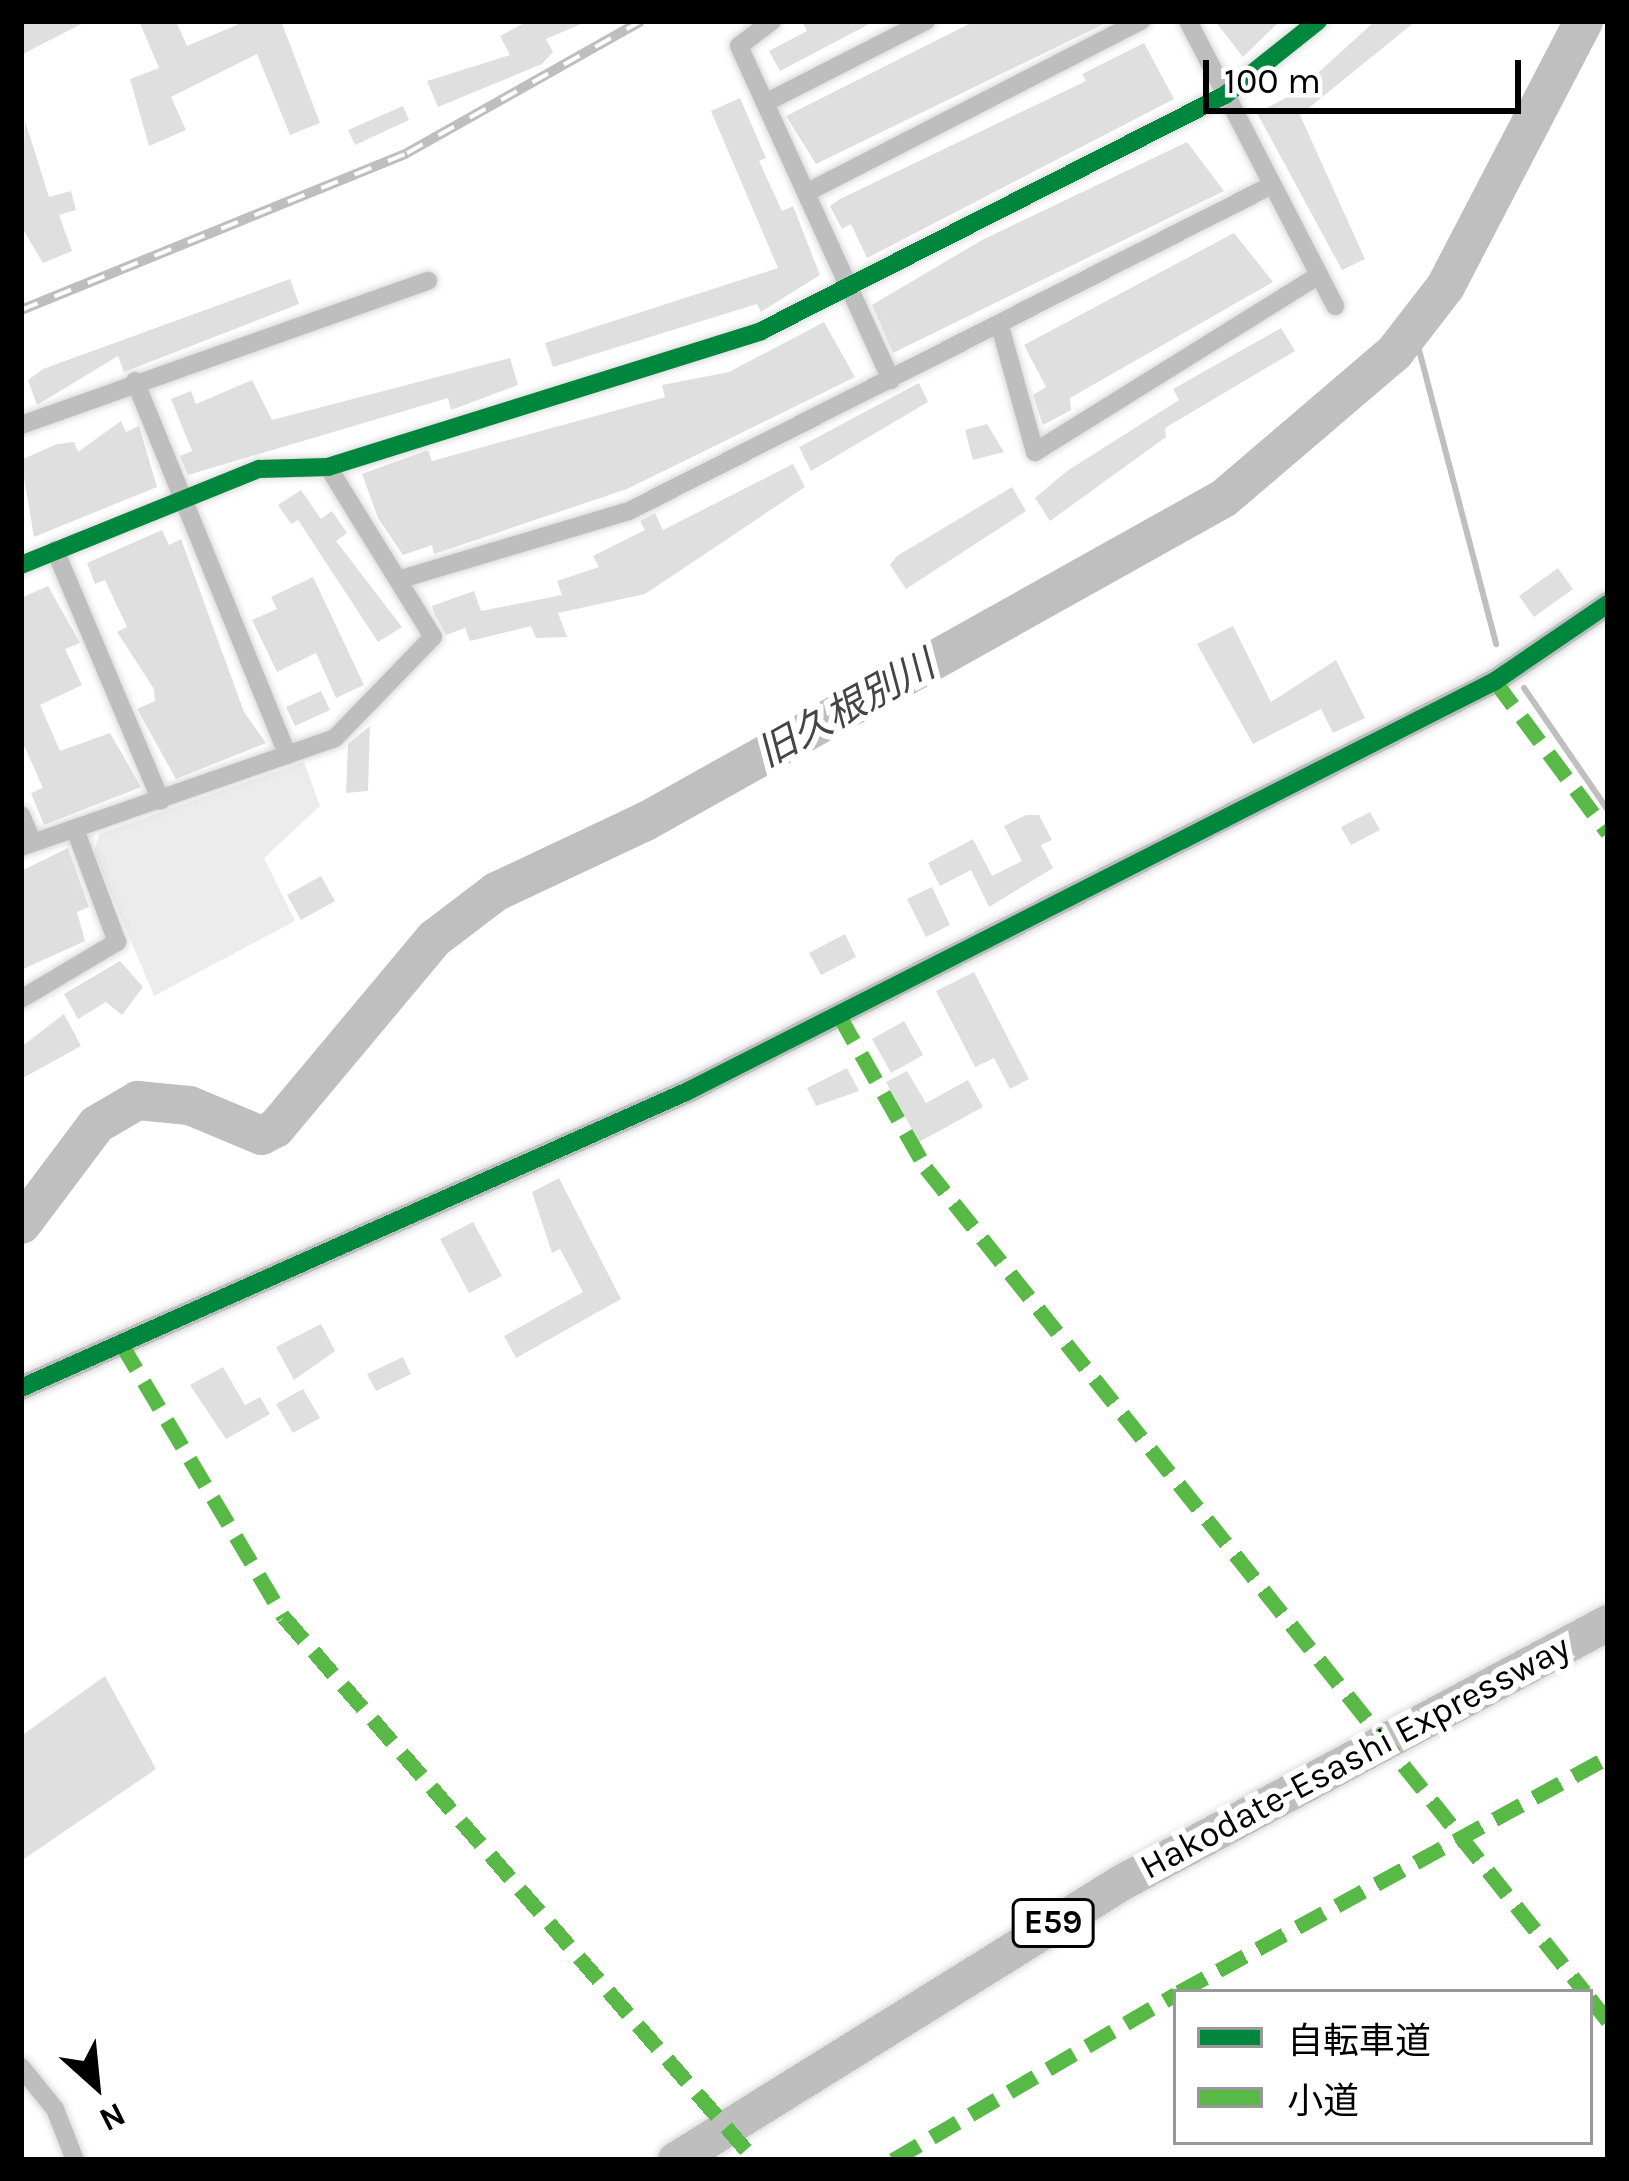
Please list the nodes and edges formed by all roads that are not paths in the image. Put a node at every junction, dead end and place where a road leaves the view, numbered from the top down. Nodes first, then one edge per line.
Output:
1 (772, 21) edge
2 (926, 21) edge
3 (1141, 21) edge
4 (1188, 21) edge
5 (1318, 21) edge
6 (1225, 94) junction
7 (766, 104) junction
8 (1272, 184) junction
9 (806, 193) junction
10 (1319, 275) junction
11 (428, 281) dead end
12 (848, 288) junction
13 (1335, 306) dead end
14 (1000, 326) junction
15 (891, 380) junction
16 (135, 381) junction
17 (21, 425) edge
18 (328, 467) junction
19 (180, 495) junction
20 (56, 550) junction
21 (21, 565) edge
22 (401, 579) junction
23 (1608, 604) edge
24 (288, 755) junction
25 (161, 801) junction
26 (21, 814) edge
27 (75, 830) junction
28 (27, 845) edge
29 (21, 999) edge
30 (21, 1388) edge
31 (1608, 1623) edge
32 (21, 2067) edge
33 (689, 2151) edge
34 (75, 2160) edge

1 - 7 street
2 - 7 street
3 - 9 street
4 - 6 street
5 - 6 street
6 - 8 street
6 - 12 street
7 - 9 street
8 - 10 street
8 - 14 street
9 - 12 street
10 - 13 street
10 - 14 street
11 - 16 street
12 - 15 street
12 - 18 street
14 - 15 street
15 - 22 street
16 - 17 street
16 - 19 street
18 - 19 street
18 - 22 street
19 - 20 street
19 - 24 street
20 - 21 street
20 - 25 street
22 - 24 street
23 - 30 street
24 - 25 street
25 - 27 street
26 - 28 street
27 - 28 street
27 - 29 street
31 - 33 highway, Hakodate-Esashi Expressway / E59
32 - 34 street

